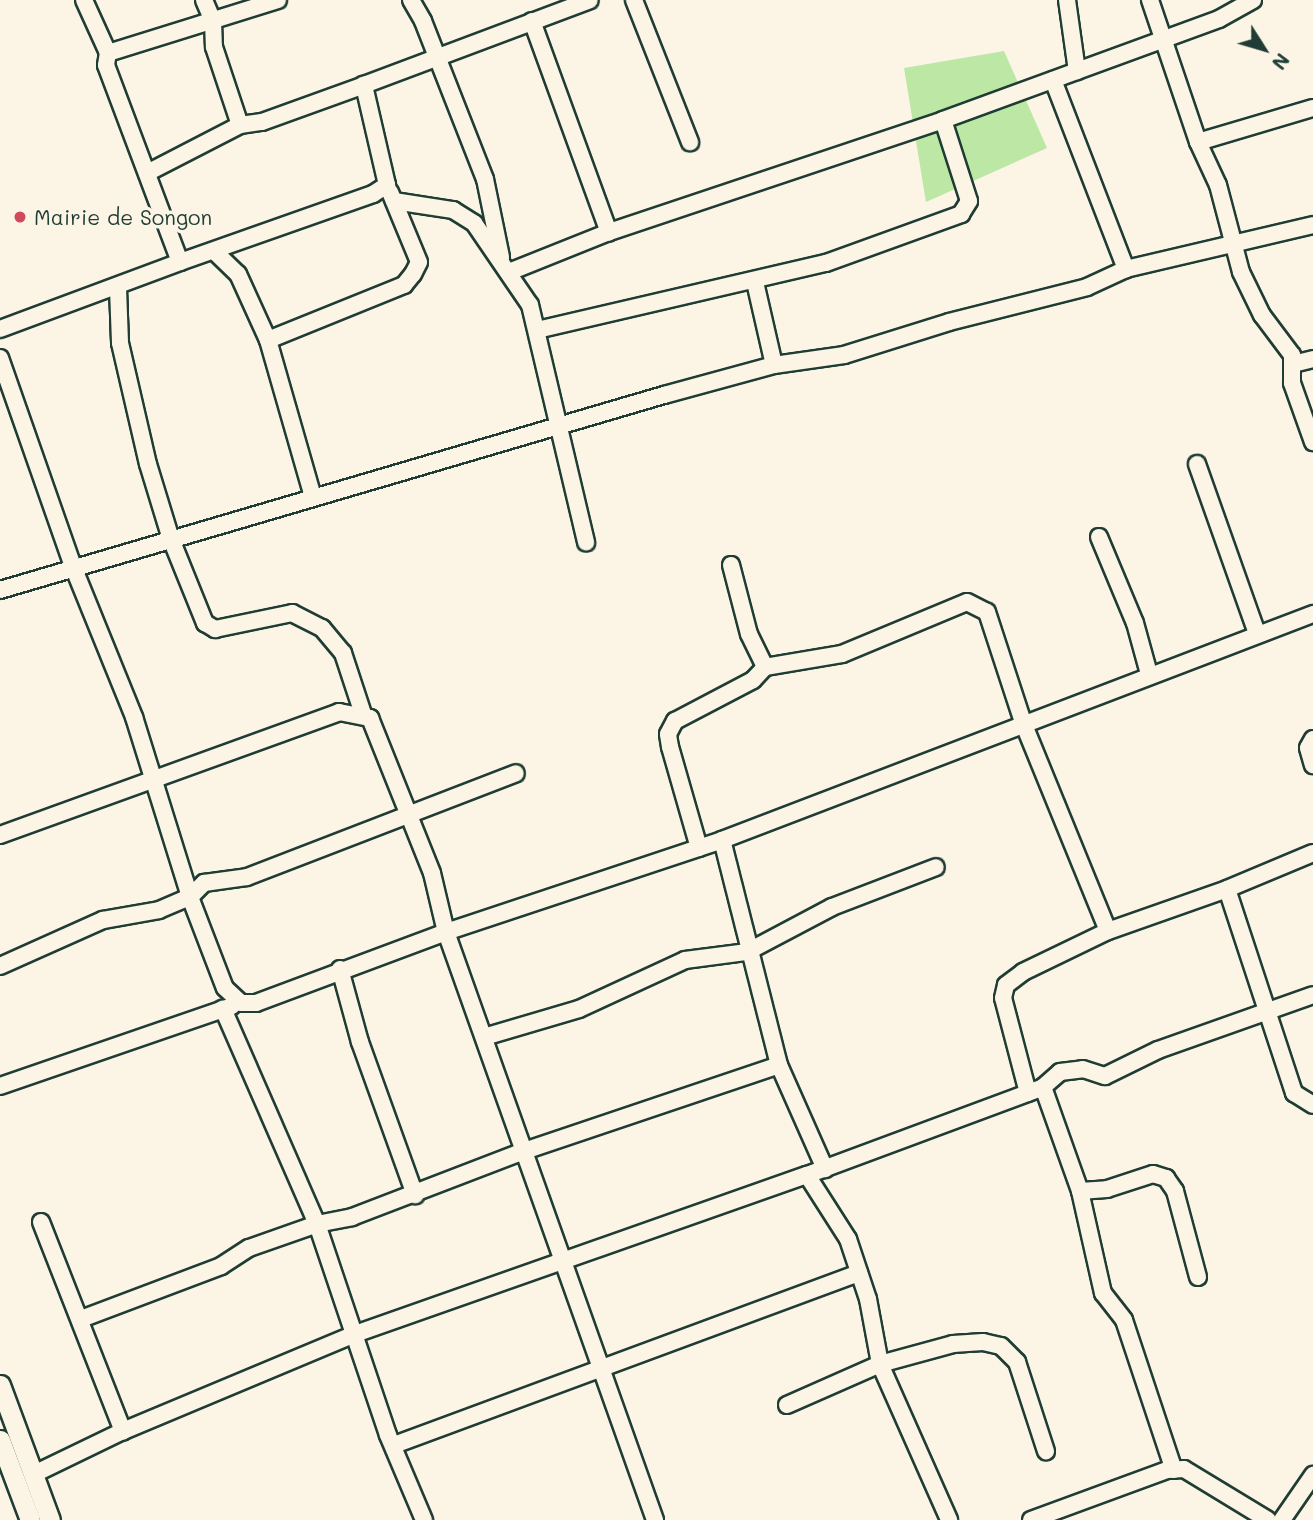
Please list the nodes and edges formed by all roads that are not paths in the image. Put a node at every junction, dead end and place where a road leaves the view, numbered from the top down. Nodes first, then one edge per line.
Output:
1 (84, 0) edge
2 (204, 0) edge
3 (278, 0) edge
4 (411, 0) edge
5 (590, 0) edge
6 (634, 0) edge
7 (1067, 0) edge
8 (1150, 0) edge
9 (1253, 0) edge
10 (213, 21) junction
11 (532, 21) junction
12 (1163, 39) junction
13 (108, 53) junction
14 (437, 56) junction
15 (1077, 71) junction
16 (1053, 80) junction
17 (364, 85) junction
18 (1313, 108) edge
19 (943, 120) junction
20 (240, 125) junction
21 (690, 142) dead end
22 (1198, 142) junction
23 (147, 173) junction
24 (387, 186) junction
25 (394, 201) junction
26 (1313, 225) edge
27 (609, 232) junction
28 (1234, 243) junction
29 (214, 251) junction
30 (180, 262) junction
31 (505, 265) junction
32 (1126, 269) junction
33 (755, 282) junction
34 (118, 288) junction
35 (0, 329) edge
36 (537, 330) junction
37 (268, 340) junction
38 (0, 358) edge
39 (1313, 359) edge
40 (1293, 364) junction
41 (774, 365) junction
42 (558, 426) junction
43 (1313, 442) edge
44 (1197, 464) dead end
45 (313, 497) junction
46 (1099, 537) dead end
47 (171, 539) junction
48 (586, 542) dead end
49 (732, 565) dead end
50 (74, 569) junction
51 (0, 590) edge
52 (1313, 614) edge
53 (1257, 633) junction
54 (765, 667) junction
55 (1149, 674) junction
56 (363, 714) junction
57 (1024, 725) junction
58 (1313, 739) edge
59 (1313, 765) edge
60 (516, 773) dead end
61 (156, 780) junction
62 (407, 813) junction
63 (0, 835) edge
64 (722, 840) junction
65 (699, 848) junction
66 (1313, 853) edge
67 (936, 867) dead end
68 (1227, 889) junction
69 (190, 897) junction
70 (1108, 931) junction
71 (446, 932) junction
72 (747, 952) junction
73 (0, 966) edge
74 (341, 969) junction
75 (1313, 995) edge
76 (241, 1003) junction
77 (223, 1009) junction
78 (1270, 1011) junction
79 (484, 1037) junction
80 (779, 1065) junction
81 (0, 1086) edge
82 (1035, 1090) junction
83 (1313, 1105) edge
84 (522, 1152) junction
85 (825, 1169) junction
86 (807, 1175) junction
87 (1080, 1191) junction
88 (415, 1195) junction
89 (41, 1222) dead end
90 (317, 1224) junction
91 (561, 1263) junction
92 (859, 1273) junction
93 (1198, 1277) dead end
94 (81, 1319) junction
95 (355, 1334) junction
96 (880, 1364) junction
97 (600, 1370) junction
98 (0, 1385) edge
99 (787, 1405) dead end
100 (123, 1431) junction
101 (0, 1440) edge
102 (394, 1445) junction
103 (1046, 1451) dead end
104 (1174, 1470) junction
105 (34, 1474) junction
106 (1313, 1475) edge
107 (30, 1520) edge
108 (50, 1520) edge
109 (424, 1520) edge
110 (655, 1520) edge
111 (949, 1520) edge
112 (1031, 1520) edge
113 (1268, 1520) edge
114 (1282, 1520) edge

1 - 13 street
2 - 10 street
3 - 10 street
4 - 14 street
5 - 11 street
6 - 21 street
7 - 15 street
8 - 12 street
9 - 12 street
10 - 13 street
10 - 20 street
11 - 14 street
11 - 27 street
12 - 15 street
12 - 22 street
13 - 23 street
14 - 17 street
14 - 31 street
15 - 16 street
16 - 19 street
16 - 32 street
17 - 20 street
17 - 24 street
18 - 22 street
19 - 27 street
19 - 33 street
20 - 23 street
22 - 28 street
23 - 30 street
24 - 25 street
24 - 29 street
25 - 31 street
25 - 37 street
26 - 28 street
27 - 31 street
28 - 32 street
28 - 40 street
29 - 30 street
29 - 37 street
30 - 34 street
31 - 36 street
32 - 41 street
33 - 36 street
33 - 41 street
34 - 35 street
34 - 47 street
36 - 42 street
37 - 45 street
38 - 50 street
39 - 40 street
40 - 43 street
41 - 42 street
42 - 45 street
42 - 48 street
44 - 53 street
45 - 47 street
46 - 55 street
47 - 50 street
47 - 56 street
49 - 54 street
50 - 51 street
50 - 61 street
52 - 53 street
53 - 55 street
54 - 57 street
54 - 65 street
55 - 57 street
56 - 61 street
56 - 62 street
57 - 64 street
57 - 70 street
58 - 59 street
60 - 62 street
61 - 63 street
61 - 69 street
62 - 69 street
62 - 71 street
64 - 65 street
64 - 72 street
65 - 71 street
66 - 68 street
67 - 72 street
68 - 70 street
68 - 78 street
69 - 73 street
69 - 76 street
70 - 82 street
71 - 74 street
71 - 79 street
72 - 79 street
72 - 80 street
74 - 76 street
74 - 88 street
75 - 78 street
76 - 77 street
77 - 81 street
77 - 90 street
78 - 82 street
78 - 83 street
79 - 84 street
80 - 84 street
80 - 85 street
82 - 85 street
82 - 87 street
84 - 88 street
84 - 91 street
85 - 86 street
86 - 91 street
86 - 92 street
87 - 93 street
87 - 104 street
88 - 90 street
89 - 94 street
90 - 94 street
90 - 95 street
91 - 95 street
91 - 97 street
92 - 96 street
92 - 97 street
94 - 100 street
95 - 100 street
95 - 102 street
96 - 99 street
96 - 103 street
96 - 111 street
97 - 102 street
97 - 110 street
98 - 105 main road
100 - 105 street
101 - 107 main road
102 - 109 street
104 - 112 street
104 - 113 street
105 - 108 main road
106 - 114 street

